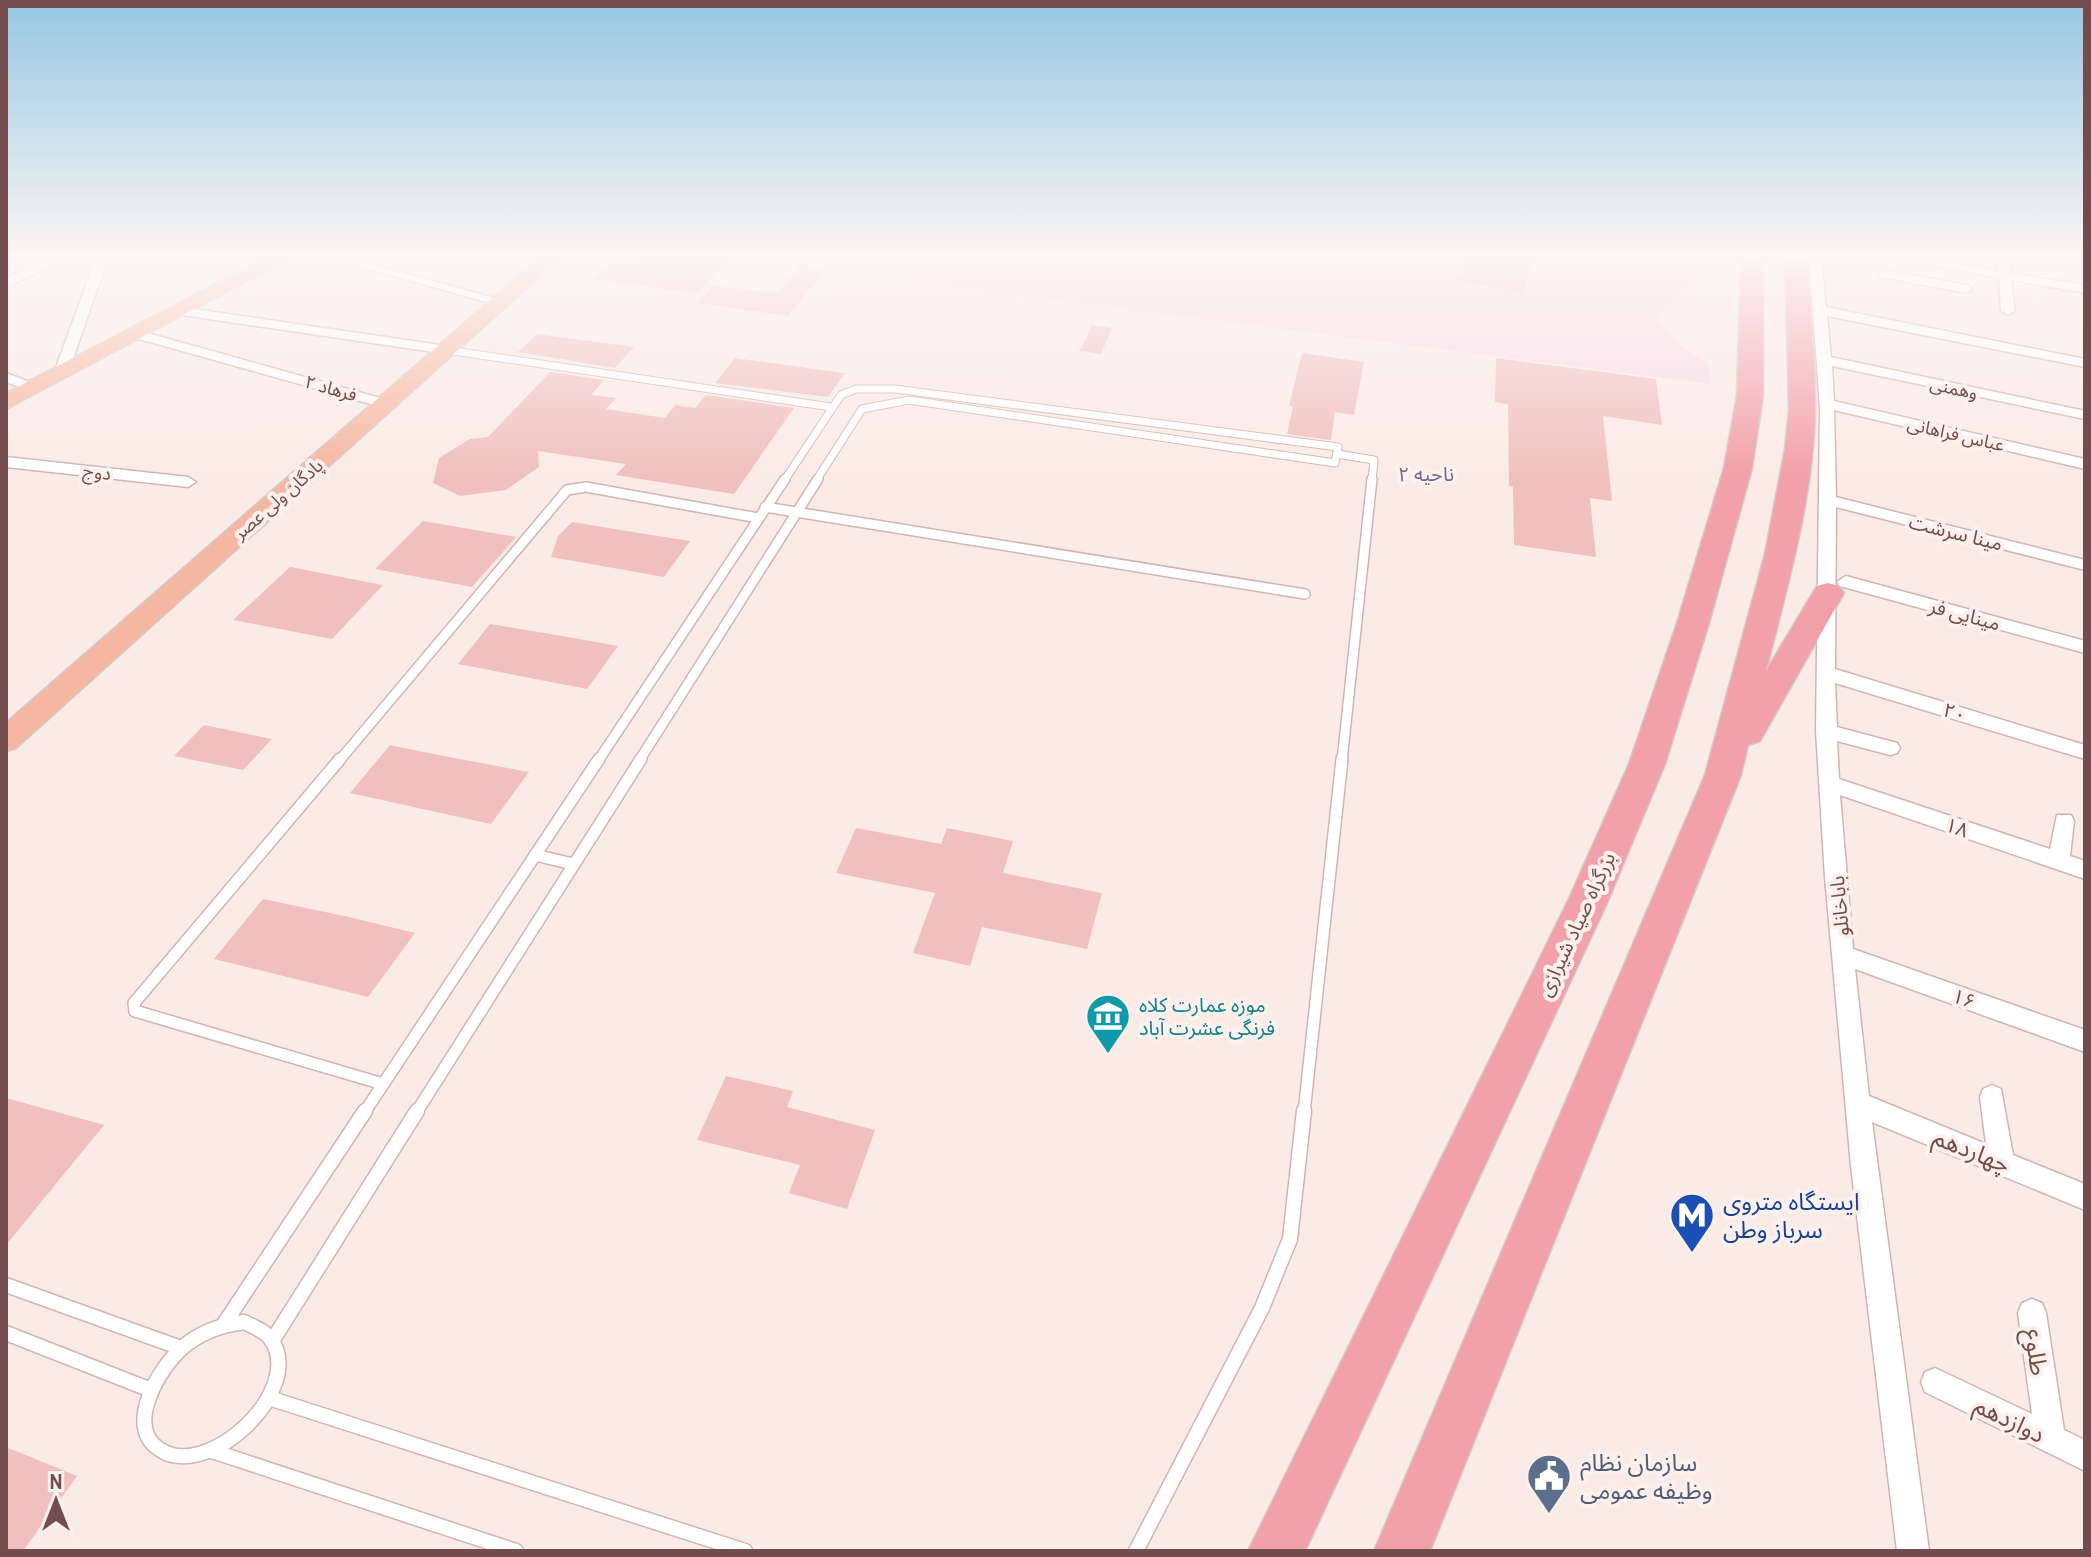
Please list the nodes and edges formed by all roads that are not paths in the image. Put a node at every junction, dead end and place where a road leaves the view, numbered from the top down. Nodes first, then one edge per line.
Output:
1 (76, 331) edge
2 (143, 331) edge
3 (315, 331) edge
4 (469, 331) edge
5 (1751, 331) edge
6 (1799, 331) edge
7 (1821, 331) edge
8 (1923, 331) edge
9 (137, 334) junction
10 (447, 350) junction
11 (1824, 360) junction
12 (2085, 363) edge
13 (61, 373) junction
14 (6, 377) edge
15 (33, 388) junction
16 (6, 402) edge
17 (386, 404) junction
18 (1827, 404) junction
19 (831, 407) junction
20 (2085, 415) edge
21 (1337, 454) junction
22 (6, 462) edge
23 (2085, 464) edge
24 (188, 482) dead end
25 (1827, 500) junction
26 (765, 507) junction
27 (796, 512) junction
28 (758, 518) junction
29 (2085, 565) edge
30 (1837, 588) junction
31 (1305, 594) dead end
32 (2085, 647) edge
33 (1826, 673) junction
34 (1826, 731) junction
35 (6, 740) edge
36 (1890, 748) dead end
37 (2085, 752) edge
38 (1723, 775) junction
39 (1829, 783) junction
40 (2064, 821) dead end
41 (535, 855) junction
42 (2059, 861) junction
43 (573, 864) junction
44 (2085, 870) edge
45 (1843, 955) junction
46 (2085, 1041) edge
47 (383, 1084) junction
48 (1992, 1097) dead end
49 (1858, 1104) junction
50 (2001, 1162) junction
51 (2085, 1197) edge
52 (6, 1285) edge
53 (2032, 1313) dead end
54 (224, 1324) junction
55 (6, 1333) edge
56 (274, 1338) junction
57 (181, 1348) junction
58 (1935, 1382) dead end
59 (151, 1390) junction
60 (269, 1398) junction
61 (2050, 1438) junction
62 (212, 1451) junction
63 (2085, 1456) edge
64 (516, 1551) edge
65 (745, 1551) edge
66 (1136, 1551) edge
67 (1276, 1551) edge
68 (1402, 1551) edge
69 (1913, 1551) edge

1 - 13 street
2 - 9 main road
3 - 10 street
4 - 10 main road, پادگان ولی عصر
5 - 67 highway, بزرگراه صیاد شیرازی
6 - 38 highway
7 - 11 street, باباخانلو
8 - 12 street
9 - 13 main road
9 - 17 street, فرهاد ۲
10 - 17 main road, پادگان ولی عصر
10 - 19 lane
11 - 18 street, باباخانلو
11 - 20 street, وهمنی
13 - 15 main road
14 - 15 street
15 - 16 main road
17 - 35 main road, پادگان ولی عصر
18 - 23 street, عباس فراهانی
18 - 25 street, باباخانلو
19 - 21 lane
19 - 26 lane
21 - 27 lane
21 - 66 lane
22 - 24 street, دوج
25 - 29 street, مینا سرشت
25 - 30 street, باباخانلو
26 - 27 lane
26 - 28 lane
27 - 31 lane
27 - 43 lane
28 - 41 lane
28 - 47 lane
30 - 32 street, مینایی فر
30 - 33 street, باباخانلو
30 - 38 highway
33 - 34 street, باباخانلو
33 - 37 street, ۲۰
34 - 36 street
34 - 39 street, باباخانلو
38 - 68 highway
39 - 42 street, ۱۸
39 - 45 street, باباخانلو
40 - 42 street
41 - 43 lane
41 - 47 lane
42 - 44 street, ۱۸
43 - 56 lane
45 - 46 street, ۱۶
45 - 49 street, باباخانلو
47 - 54 lane
48 - 50 street
49 - 50 street, چهاردهم
49 - 69 street, باباخانلو
50 - 51 street, چهاردهم
52 - 57 lane
53 - 61 street, طلوع
54 - 56 lane
54 - 57 lane
55 - 59 lane
56 - 60 lane
57 - 59 lane
58 - 61 street, دوازدهم
59 - 62 lane
60 - 62 lane
60 - 65 lane
61 - 63 street, دوازدهم
62 - 64 lane

